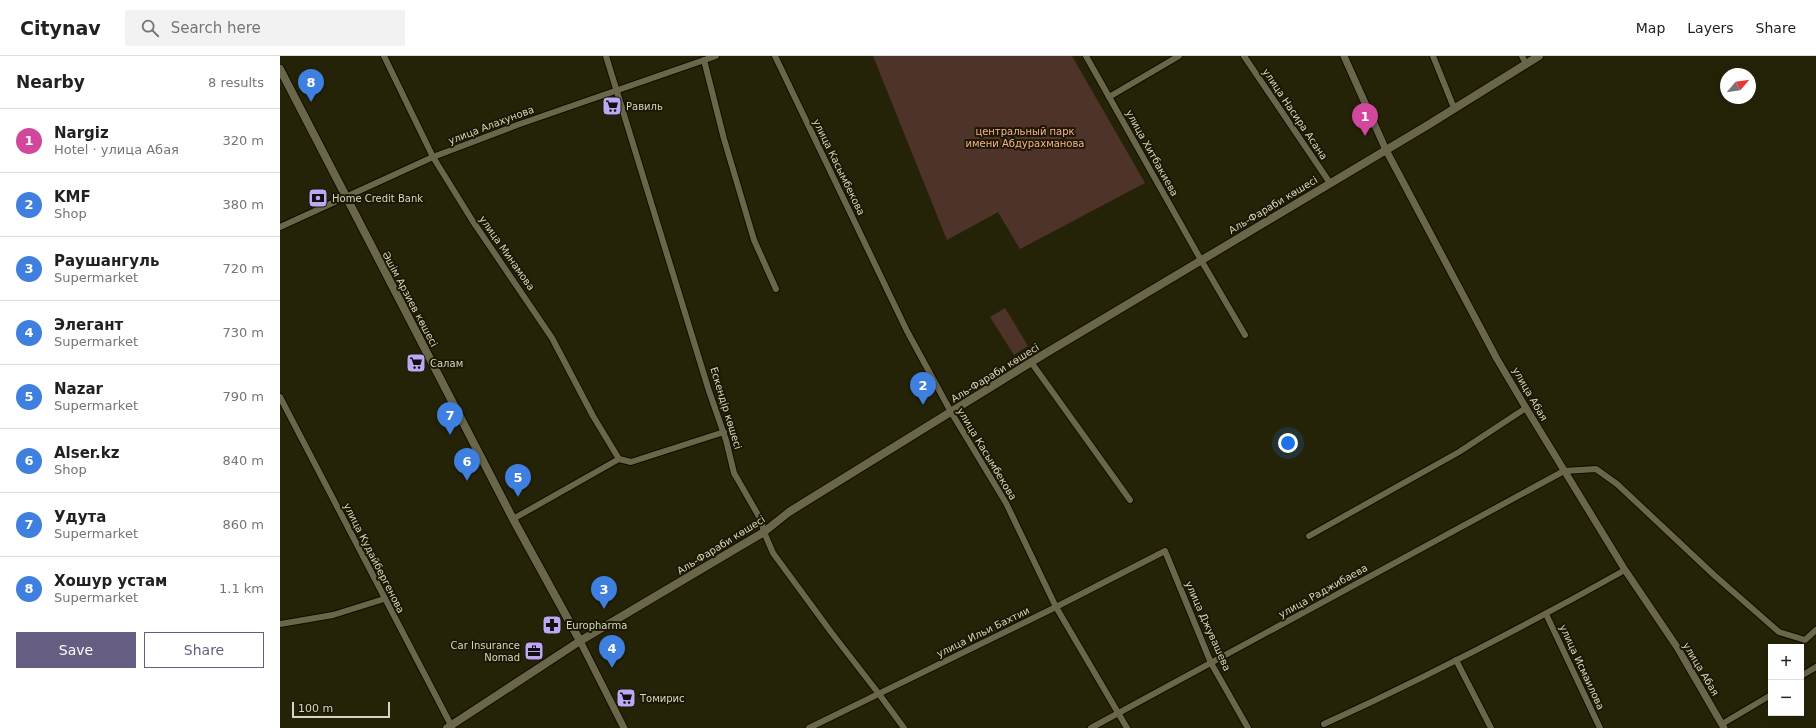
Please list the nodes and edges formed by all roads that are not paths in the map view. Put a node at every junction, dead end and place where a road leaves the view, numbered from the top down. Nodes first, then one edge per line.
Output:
1 (384, 56) edge
2 (606, 56) edge
3 (716, 56) edge
4 (775, 56) edge
5 (1086, 56) edge
6 (1179, 56) edge
7 (1244, 56) edge
8 (1344, 56) edge
9 (1433, 56) edge
10 (1522, 56) edge
11 (1539, 56) edge
12 (704, 60) junction
13 (1526, 64) junction
14 (280, 69) edge
15 (618, 89) junction
16 (1109, 97) junction
17 (1454, 108) junction
18 (1386, 150) junction
19 (433, 157) junction
20 (1330, 183) junction
21 (346, 197) junction
22 (280, 227) edge
23 (1201, 260) junction
24 (776, 289) dead end
25 (1245, 335) dead end
26 (1031, 362) junction
27 (280, 397) edge
28 (1526, 408) junction
29 (950, 412) junction
30 (724, 432) junction
31 (619, 459) junction
32 (1564, 471) junction
33 (1130, 500) dead end
34 (513, 519) junction
35 (764, 532) junction
36 (1309, 536) dead end
37 (1165, 551) joint
38 (1625, 570) junction
39 (384, 599) junction
40 (1056, 607) junction
41 (1546, 614) junction
42 (280, 624) edge
43 (1816, 630) edge
44 (580, 641) junction
45 (1456, 660) junction
46 (1211, 663) junction
47 (1816, 667) edge
48 (1804, 674) edge
49 (880, 694) junction
50 (1768, 697) edge
51 (1119, 713) junction
52 (1324, 724) dead end
53 (1723, 726) edge
54 (450, 727) edge
55 (624, 728) edge
56 (809, 728) edge
57 (904, 728) edge
58 (1091, 728) edge
59 (1127, 728) edge
60 (1248, 728) edge
61 (1491, 728) edge
62 (1600, 728) edge

1 - 19 street, улица Минамова
2 - 15 street, Ескендір көшесі
3 - 12 street, улица Алахунова
4 - 29 street, улица Касымбекова
5 - 16 street, улица Хитбакиева
6 - 16 street
7 - 20 street, улица Насира Асана
8 - 18 street, улица Абая
9 - 17 street
10 - 13 street
11 - 13 main road, Аль-Фараби көшесі
12 - 15 street, улица Алахунова
12 - 24 street
13 - 17 main road, Аль-Фараби көшесі
14 - 21 main road, Әшім Арзиев көшесі
15 - 19 street, улица Алахунова
15 - 30 street, Ескендір көшесі
16 - 23 street, улица Хитбакиева
17 - 18 main road, Аль-Фараби көшесі
18 - 20 main road, Аль-Фараби көшесі
18 - 28 street, улица Абая
19 - 21 street, улица Алахунова
19 - 31 street, улица Минамова
20 - 23 main road, Аль-Фараби көшесі
21 - 22 street, улица Алахунова
21 - 34 main road, Әшім Арзиев көшесі
23 - 25 street, улица Хитбакиева
23 - 26 main road, Аль-Фараби көшесі
26 - 29 main road, Аль-Фараби көшесі
26 - 33 street
27 - 39 street, улица Кудайбергенова
28 - 32 street, улица Абая
28 - 36 street
29 - 35 main road, Аль-Фараби көшесі
29 - 40 street, улица Касымбекова
30 - 31 street
30 - 35 street, Ескендір көшесі
31 - 34 street
32 - 38 street, улица Абая
32 - 43 street
32 - 46 street, улица Раджибаева
34 - 44 main road, Әшім Арзиев көшесі
35 - 44 main road, Аль-Фараби көшесі
35 - 49 street, Ескендір көшесі
37 - 40 street, улица Ильи Бахтии
37 - 46 street, улица Джувашева
38 - 41 street
38 - 53 street, улица Абая
39 - 42 street
39 - 54 street, улица Кудайбергенова
40 - 49 street, улица Ильи Бахтии
40 - 51 street, улица Касымбекова
41 - 45 street
41 - 62 street, улица Исмаилова
44 - 54 main road, Аль-Фараби көшесі
44 - 55 street, Әшім Арзиев көшесі
45 - 52 street
45 - 61 street
46 - 51 street, улица Раджибаева
46 - 60 street, улица Джувашева
47 - 48 street
49 - 56 street, улица Ильи Бахтии
49 - 57 street, Ескендір көшесі
50 - 53 street
51 - 58 street, улица Раджибаева
51 - 59 street, улица Касымбекова

